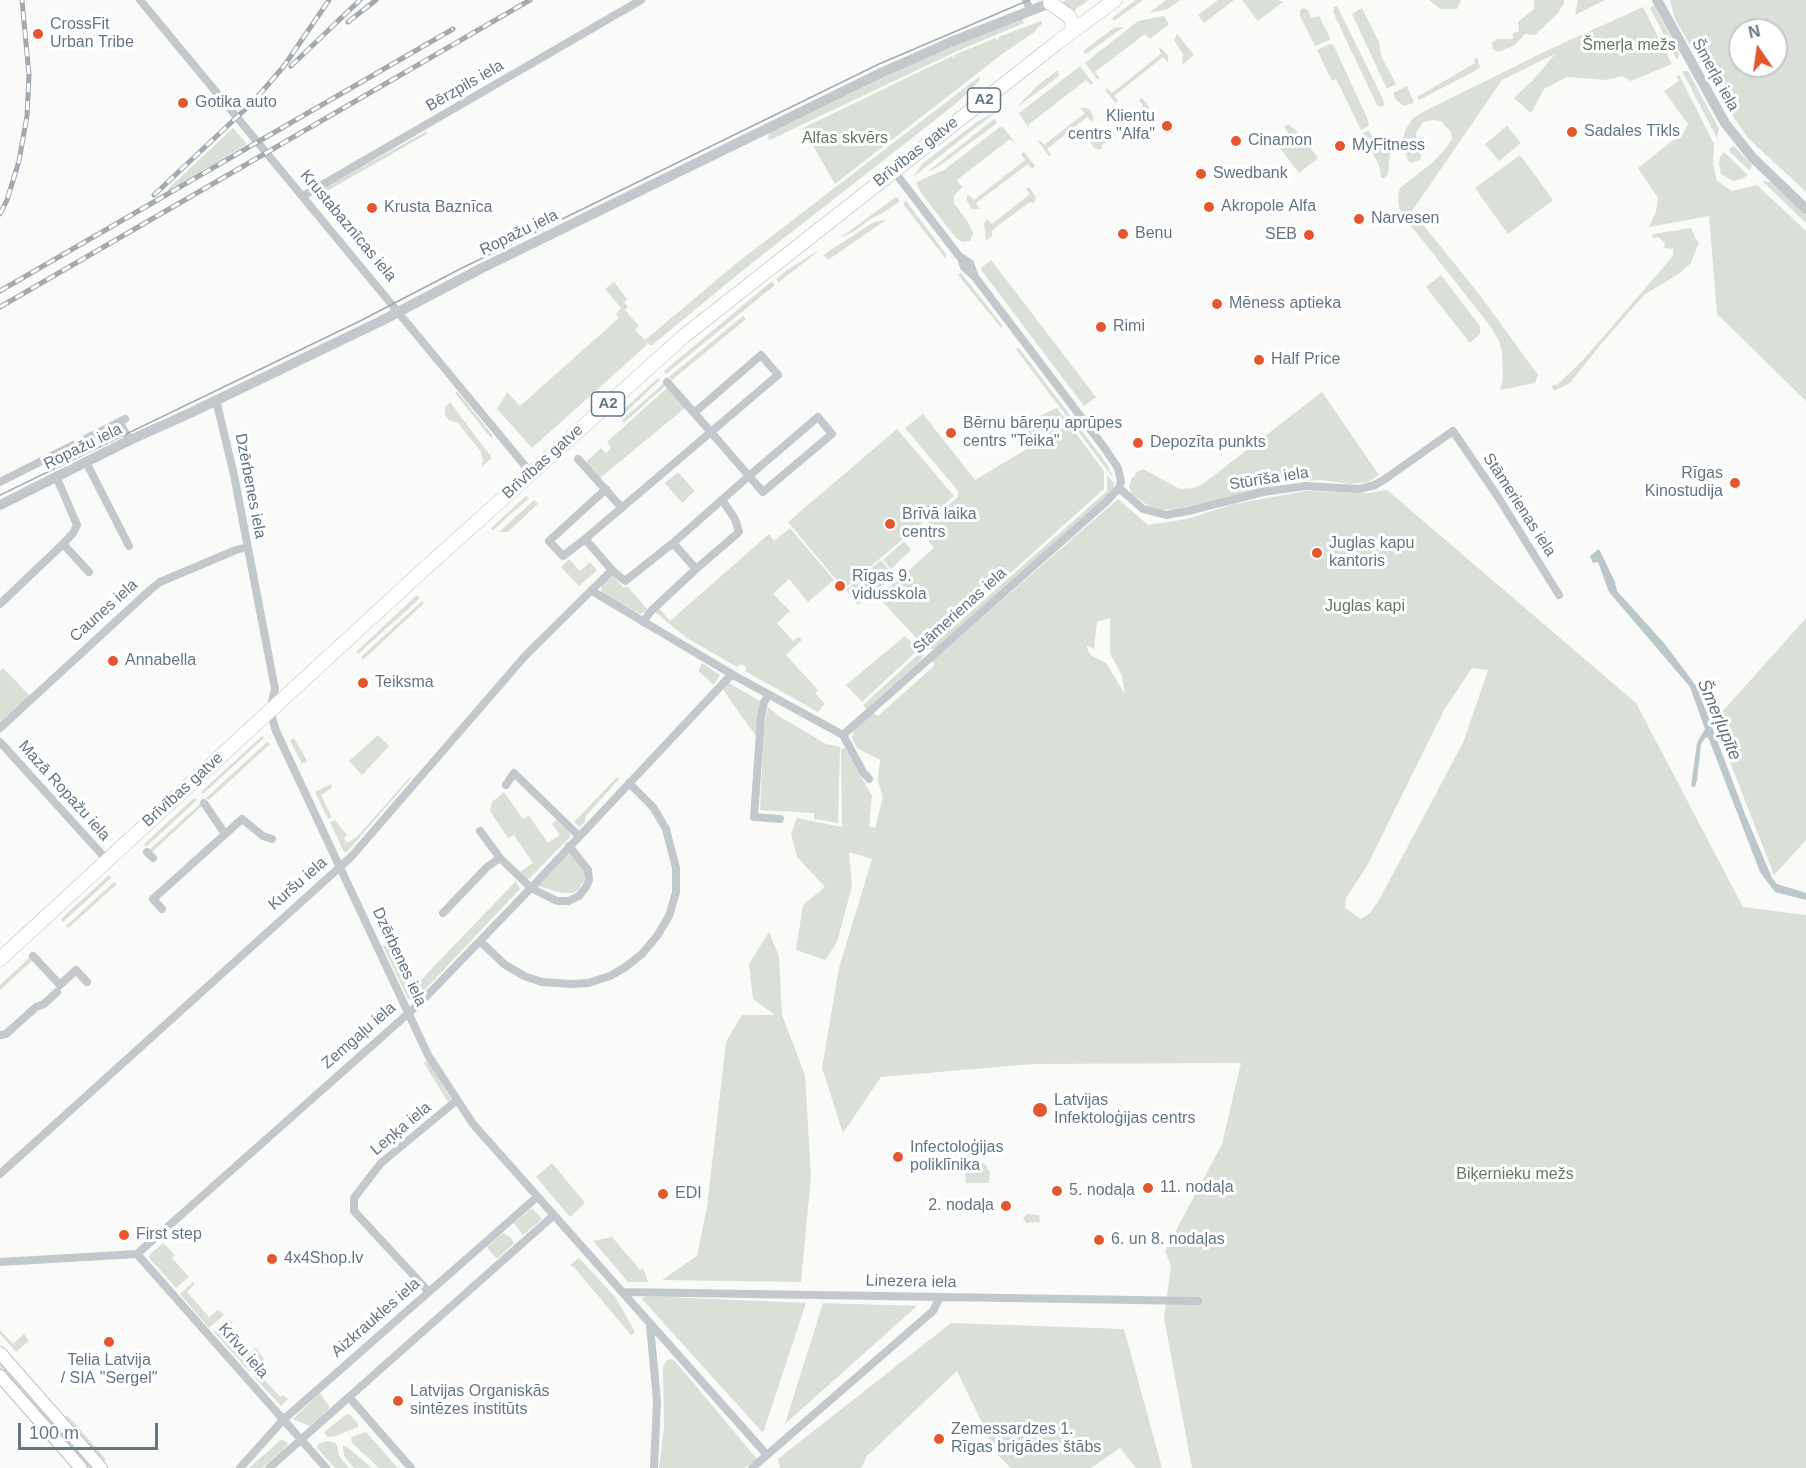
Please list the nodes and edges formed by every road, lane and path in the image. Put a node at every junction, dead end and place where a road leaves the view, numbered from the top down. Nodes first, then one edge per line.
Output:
1 (140, 0) edge
2 (641, 0) edge
3 (1115, 0) edge
4 (1657, 0) edge
5 (1053, 2) edge
6 (1028, 5) edge
7 (1075, 29) junction
8 (893, 170) junction
9 (303, 196) junction
10 (1806, 209) edge
11 (399, 310) junction
12 (667, 382) dead end
13 (216, 400) junction
14 (694, 413) junction
15 (710, 431) junction
16 (1453, 431) joint
17 (130, 440) junction
18 (578, 459) dead end
19 (86, 462) junction
20 (531, 473) junction
21 (749, 476) junction
22 (56, 477) junction
23 (0, 482) edge
24 (1119, 488) junction
25 (606, 489) junction
26 (722, 500) junction
27 (0, 505) edge
28 (622, 508) junction
29 (585, 539) junction
30 (673, 543) junction
31 (63, 544) junction
32 (129, 546) dead end
33 (247, 547) junction
34 (696, 569) junction
35 (612, 570) junction
36 (89, 572) dead end
37 (592, 591) junction
38 (1559, 595) dead end
39 (0, 604) edge
40 (643, 621) junction
41 (732, 674) junction
42 (769, 695) junction
43 (270, 711) junction
44 (0, 728) edge
45 (843, 735) junction
46 (0, 742) edge
47 (869, 779) dead end
48 (629, 783) junction
49 (506, 784) dead end
50 (204, 803) dead end
51 (780, 819) dead end
52 (480, 831) dead end
53 (225, 834) junction
54 (579, 836) junction
55 (272, 839) dead end
56 (569, 846) junction
57 (500, 858) junction
58 (107, 860) junction
59 (340, 867) junction
60 (531, 888) junction
61 (162, 909) dead end
62 (442, 913) dead end
63 (480, 941) junction
64 (33, 956) dead end
65 (0, 959) edge
66 (87, 982) dead end
67 (57, 992) dead end
68 (409, 1012) junction
69 (0, 1035) edge
70 (456, 1101) junction
71 (0, 1174) edge
72 (537, 1197) junction
73 (553, 1215) junction
74 (137, 1254) junction
75 (0, 1262) edge
76 (429, 1292) junction
77 (623, 1292) junction
78 (940, 1297) junction
79 (1198, 1301) dead end
80 (650, 1325) junction
81 (0, 1353) edge
82 (0, 1376) edge
83 (349, 1397) junction
84 (283, 1420) junction
85 (301, 1440) junction
86 (764, 1461) edge
87 (81, 1468) edge
88 (101, 1468) edge
89 (240, 1468) edge
90 (269, 1468) edge
91 (326, 1468) edge
92 (411, 1468) edge
93 (654, 1468) edge
94 (752, 1468) edge

1 - 9 street, Krustabaznīcas iela
2 - 9 street, Bērzpils iela
3 - 7 highway, Brīvības gatve / A2
4 - 10 street, Šmerļa iela
5 - 6 street, Ropažu iela
5 - 7 highway
6 - 11 street, Ropažu iela
7 - 8 highway, Brīvības gatve / A2
8 - 20 highway, Brīvības gatve / A2
8 - 24 street
9 - 11 street, Krustabaznīcas iela
11 - 13 street, Ropažu iela
11 - 20 street, Krustabaznīcas iela
12 - 14 street
13 - 17 street, Ropažu iela
13 - 33 street, Dzērbenes iela
14 - 15 street
14 - 15 street
15 - 21 street
15 - 28 street
16 - 24 street, Stūrīša iela
16 - 38 street, Stāmerienas iela
17 - 19 street, Ropažu iela
17 - 23 street, Ropažu iela
18 - 25 street
19 - 22 street, Ropažu iela
19 - 32 street
20 - 43 highway, Brīvības gatve / A2
21 - 21 street
21 - 26 street
22 - 27 street, Ropažu iela
22 - 31 street
24 - 45 street, Stāmerienas iela
25 - 28 street
25 - 29 street
26 - 30 street
26 - 34 street
28 - 29 street
29 - 35 street
30 - 34 street
30 - 35 street
31 - 36 street
31 - 39 street
33 - 43 street, Dzērbenes iela
33 - 44 street, Caunes iela
34 - 40 street
35 - 37 street, Kuršu iela
37 - 40 street
37 - 59 street, Kuršu iela
40 - 41 street
41 - 42 street
41 - 48 street, Zemgaļu iela
42 - 45 street
42 - 51 street
43 - 58 highway, Brīvības gatve / A2
43 - 59 street, Dzērbenes iela
45 - 47 street
46 - 58 street, Mazā Ropažu iela
48 - 54 street, Zemgaļu iela
48 - 63 street
49 - 54 street
50 - 53 street
52 - 57 street
53 - 55 street
53 - 61 street
54 - 56 street, Zemgaļu iela
56 - 60 street, Zemgaļu iela
56 - 60 street
57 - 60 street
57 - 62 street
58 - 65 highway, Brīvības gatve / A2
59 - 68 street, Dzērbenes iela
59 - 71 street, Kuršu iela
60 - 63 street, Zemgaļu iela
63 - 68 street, Zemgaļu iela
64 - 66 street
67 - 69 street
68 - 70 street, Dzērbenes iela
68 - 74 street, Zemgaļu iela
70 - 72 street, Dzērbenes iela
70 - 76 street, Leņķa iela
72 - 73 street, Dzērbenes iela
72 - 76 street, Aizkraukles iela
73 - 77 street, Dzērbenes iela
73 - 83 street
74 - 75 street
74 - 84 street, Krīvu iela
76 - 84 street, Aizkraukles iela
77 - 78 street, Linezera iela
77 - 80 street, Dzērbenes iela
78 - 79 street, Linezera iela
78 - 86 street
80 - 86 street, Dzērbenes iela
80 - 93 street
81 - 88 main road
82 - 87 main road
83 - 85 street
83 - 92 street
84 - 85 street, Krīvu iela
84 - 89 street, Aizkraukles iela
85 - 90 street
85 - 91 street, Krīvu iela
86 - 94 street

